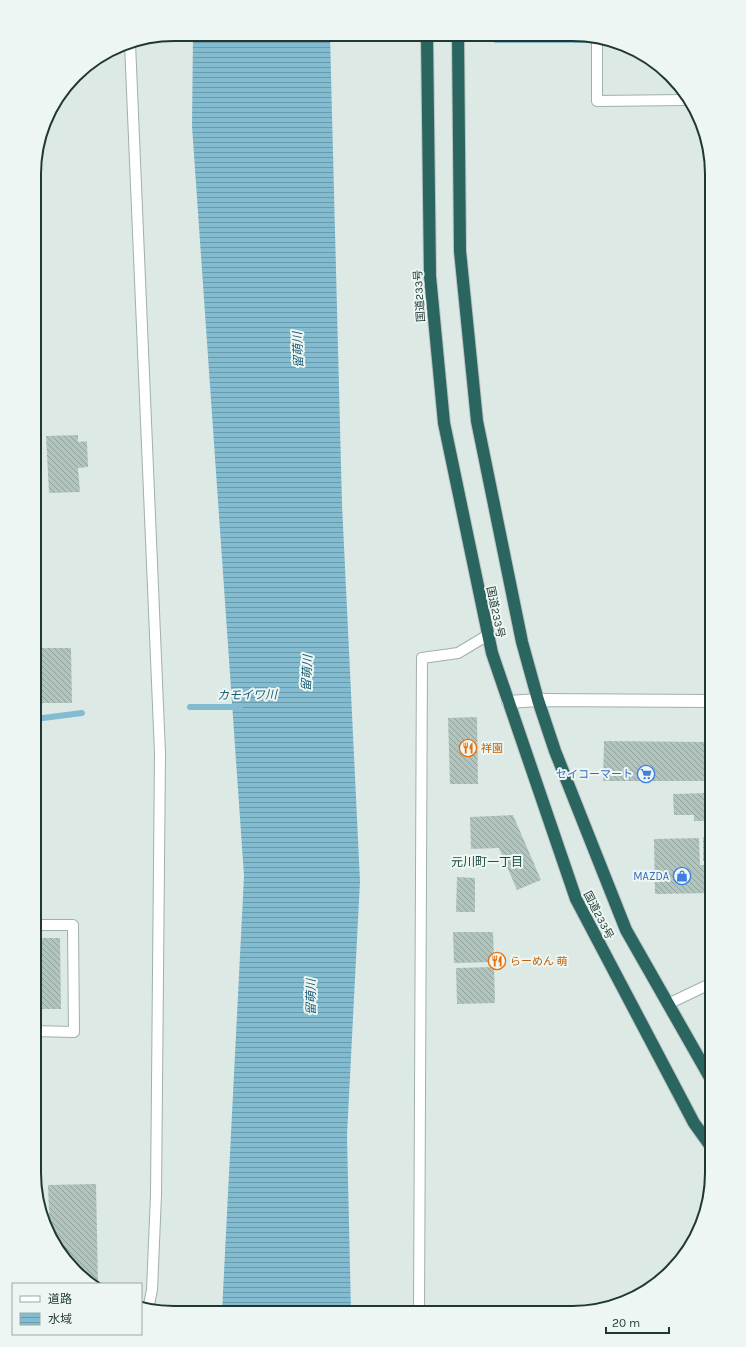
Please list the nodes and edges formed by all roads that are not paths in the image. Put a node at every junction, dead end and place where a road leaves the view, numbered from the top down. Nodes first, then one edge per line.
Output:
1 (427, 41) edge
2 (458, 41) edge
3 (596, 44) edge
4 (130, 48) edge
5 (683, 100) edge
6 (488, 635) junction
7 (538, 700) junction
8 (705, 701) edge
9 (508, 702) junction
10 (41, 925) edge
11 (705, 986) edge
12 (668, 1004) junction
13 (41, 1031) edge
14 (705, 1069) edge
15 (705, 1138) edge
16 (149, 1303) edge
17 (419, 1306) edge

1 - 6 highway, 国道233号
2 - 7 highway, 国道233号
3 - 5 lane
4 - 16 lane
6 - 9 highway, 国道233号
6 - 17 lane
7 - 8 street
7 - 9 street
7 - 12 highway, 国道233号
9 - 15 highway, 国道233号
10 - 13 lane
11 - 12 lane
12 - 14 highway, 国道233号

